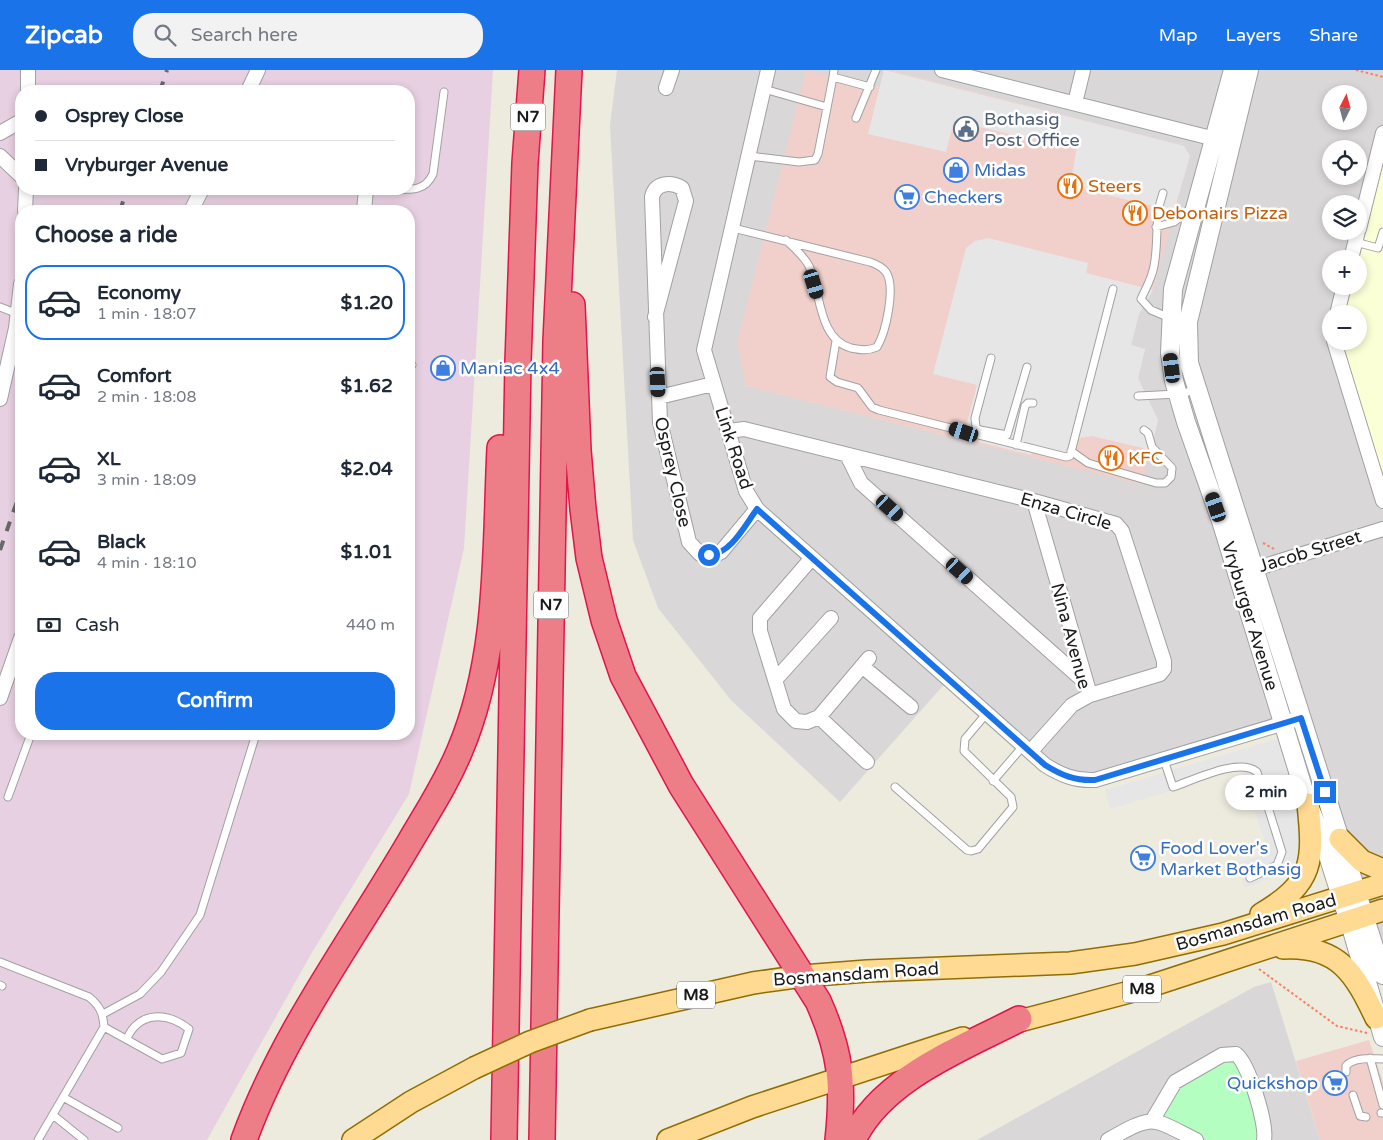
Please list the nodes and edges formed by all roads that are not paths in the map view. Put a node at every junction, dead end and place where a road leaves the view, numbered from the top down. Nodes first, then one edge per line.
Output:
1 (28, 70) edge
2 (258, 70) edge
3 (532, 70) edge
4 (570, 70) edge
5 (672, 70) edge
6 (768, 70) edge
7 (876, 70) edge
8 (942, 70) edge
9 (1083, 70) edge
10 (1233, 70) edge
11 (1249, 70) edge
12 (834, 73) edge
13 (28, 85) edge
14 (251, 85) edge
15 (870, 87) junction
16 (666, 88) dead end
17 (764, 89) junction
18 (444, 92) dead end
19 (1075, 103) junction
20 (827, 107) junction
21 (856, 118) dead end
22 (15, 124) edge
23 (0, 133) edge
24 (1383, 133) edge
25 (1223, 141) junction
26 (0, 156) edge
27 (749, 156) junction
28 (525, 163) junction
29 (15, 170) edge
30 (415, 188) edge
31 (1163, 193) dead end
32 (1367, 195) edge
33 (1199, 197) junction
34 (562, 199) junction
35 (1156, 227) junction
36 (733, 228) junction
37 (1383, 232) edge
38 (786, 240) junction
39 (1366, 240) edge
40 (1114, 289) dead end
41 (0, 307) edge
42 (15, 313) edge
43 (655, 317) junction
44 (1170, 318) junction
45 (15, 328) edge
46 (836, 340) junction
47 (1337, 350) edge
48 (992, 358) dead end
49 (1027, 367) dead end
50 (713, 384) junction
51 (1197, 390) junction
52 (1178, 394) junction
53 (1138, 396) dead end
54 (659, 398) junction
55 (0, 399) edge
56 (1033, 403) dead end
57 (1144, 430) dead end
58 (728, 431) junction
59 (1016, 445) junction
60 (1071, 451) junction
61 (847, 456) junction
62 (1034, 501) junction
63 (1383, 501) edge
64 (757, 509) junction
65 (1383, 529) edge
66 (811, 559) junction
67 (1245, 572) junction
68 (831, 618) dead end
69 (15, 655) edge
70 (776, 680) junction
71 (1088, 689) junction
72 (0, 698) edge
73 (911, 707) dead end
74 (987, 713) junction
75 (818, 717) junction
76 (1301, 718) junction
77 (1284, 724) junction
78 (29, 740) edge
79 (254, 740) edge
80 (1027, 748) junction
81 (1164, 760) junction
82 (866, 762) dead end
83 (993, 781) junction
84 (895, 787) dead end
85 (8, 797) dead end
86 (1308, 804) junction
87 (1340, 839) junction
88 (1383, 870) edge
89 (1250, 878) dead end
90 (1383, 884) edge
91 (1348, 895) junction
92 (1365, 916) edge
93 (1223, 934) junction
94 (1260, 957) junction
95 (0, 962) edge
96 (1383, 975) edge
97 (803, 976) junction
98 (103, 1014) junction
99 (1019, 1020) junction
100 (104, 1027) junction
101 (1376, 1030) edge
102 (127, 1038) junction
103 (1370, 1058) junction
104 (1383, 1059) edge
105 (1346, 1072) dead end
106 (841, 1078) junction
107 (1353, 1095) dead end
108 (63, 1097) junction
109 (1383, 1104) edge
110 (53, 1115) junction
111 (1366, 1118) dead end
112 (1152, 1121) junction
113 (118, 1128) dead end
114 (38, 1140) edge
115 (84, 1140) edge
116 (244, 1140) edge
117 (353, 1140) edge
118 (504, 1140) edge
119 (542, 1140) edge
120 (668, 1140) edge
121 (838, 1140) edge
122 (853, 1140) edge
123 (1108, 1140) edge
124 (1196, 1140) edge
125 (1264, 1140) edge

1 - 13 street
2 - 14 street
3 - 28 highway, N7
4 - 34 highway, N7
5 - 16 street
6 - 17 street, Link Road
7 - 15 lane
8 - 19 street
9 - 19 street
10 - 25 street, Vryburger Avenue
11 - 25 street, Vryburger Avenue
12 - 15 lane
12 - 20 lane
15 - 21 lane
17 - 20 lane
17 - 27 street, Link Road
18 - 30 lane
19 - 25 street
20 - 27 lane
22 - 23 street
24 - 32 street
25 - 33 street, Vryburger Avenue
25 - 51 street, Vryburger Avenue
26 - 29 street
27 - 36 street, Link Road
28 - 116 highway
28 - 118 highway, N7
31 - 35 lane
33 - 35 lane
33 - 44 street, Vryburger Avenue
34 - 97 highway
34 - 119 highway, N7
35 - 44 lane
36 - 38 lane
36 - 50 street, Link Road
37 - 39 lane
38 - 46 lane
38 - 46 lane
40 - 60 lane
41 - 42 lane
43 - 43 street, Osprey Close
43 - 54 street, Osprey Close
44 - 52 street, Vryburger Avenue
45 - 55 street
46 - 59 lane
47 - 63 street
48 - 49 lane
50 - 54 street, Osprey Close
50 - 58 street, Link Road
51 - 52 lane
51 - 67 street, Vryburger Avenue
52 - 53 lane
52 - 67 street, Vryburger Avenue
54 - 64 street, Osprey Close
56 - 59 lane
57 - 60 lane
58 - 61 street, Enza Circle
58 - 64 street, Link Road
59 - 60 lane
61 - 62 street, Enza Circle
61 - 71 street
62 - 71 street, Nina Avenue
62 - 71 street, Enza Circle
64 - 66 street, Link Road
65 - 67 street, Jacob Street
66 - 70 street
66 - 74 street, Link Road
67 - 76 street, Vryburger Avenue
67 - 77 street, Vryburger Avenue
68 - 70 street
69 - 72 street
70 - 75 street
71 - 80 street, Nina Avenue
73 - 75 street
74 - 80 street, Link Road
74 - 83 lane
75 - 82 street
76 - 77 street, Link Road
76 - 87 street, Vryburger Avenue
77 - 81 street, Link Road
77 - 86 street, Vryburger Avenue
78 - 85 lane
79 - 98 lane
80 - 81 street, Link Road
80 - 83 lane
81 - 89 lane
83 - 84 lane
86 - 91 street, Vryburger Avenue
86 - 93 main road
87 - 88 main road
87 - 91 street, Vryburger Avenue
90 - 91 main road, Bosmansdam Road / M8
91 - 92 street
91 - 93 main road, Bosmansdam Road / M8
92 - 94 main road, Bosmansdam Road / M8
92 - 96 street
92 - 101 street
93 - 97 main road, Bosmansdam Road / M8
94 - 99 main road, Bosmansdam Road / M8
94 - 101 main road
95 - 98 lane
97 - 106 highway
97 - 117 main road, Bosmansdam Road / M8, bridge
98 - 100 lane
99 - 106 main road, Bosmansdam Road / M8
99 - 122 highway
100 - 102 lane
100 - 108 lane
102 - 102 lane
103 - 104 lane
103 - 105 lane
103 - 109 lane
106 - 120 main road, Bosmansdam Road / M8
106 - 121 highway
107 - 111 lane
108 - 110 lane
108 - 113 lane
110 - 114 lane
110 - 115 lane
112 - 123 street
112 - 124 street
112 - 125 street

